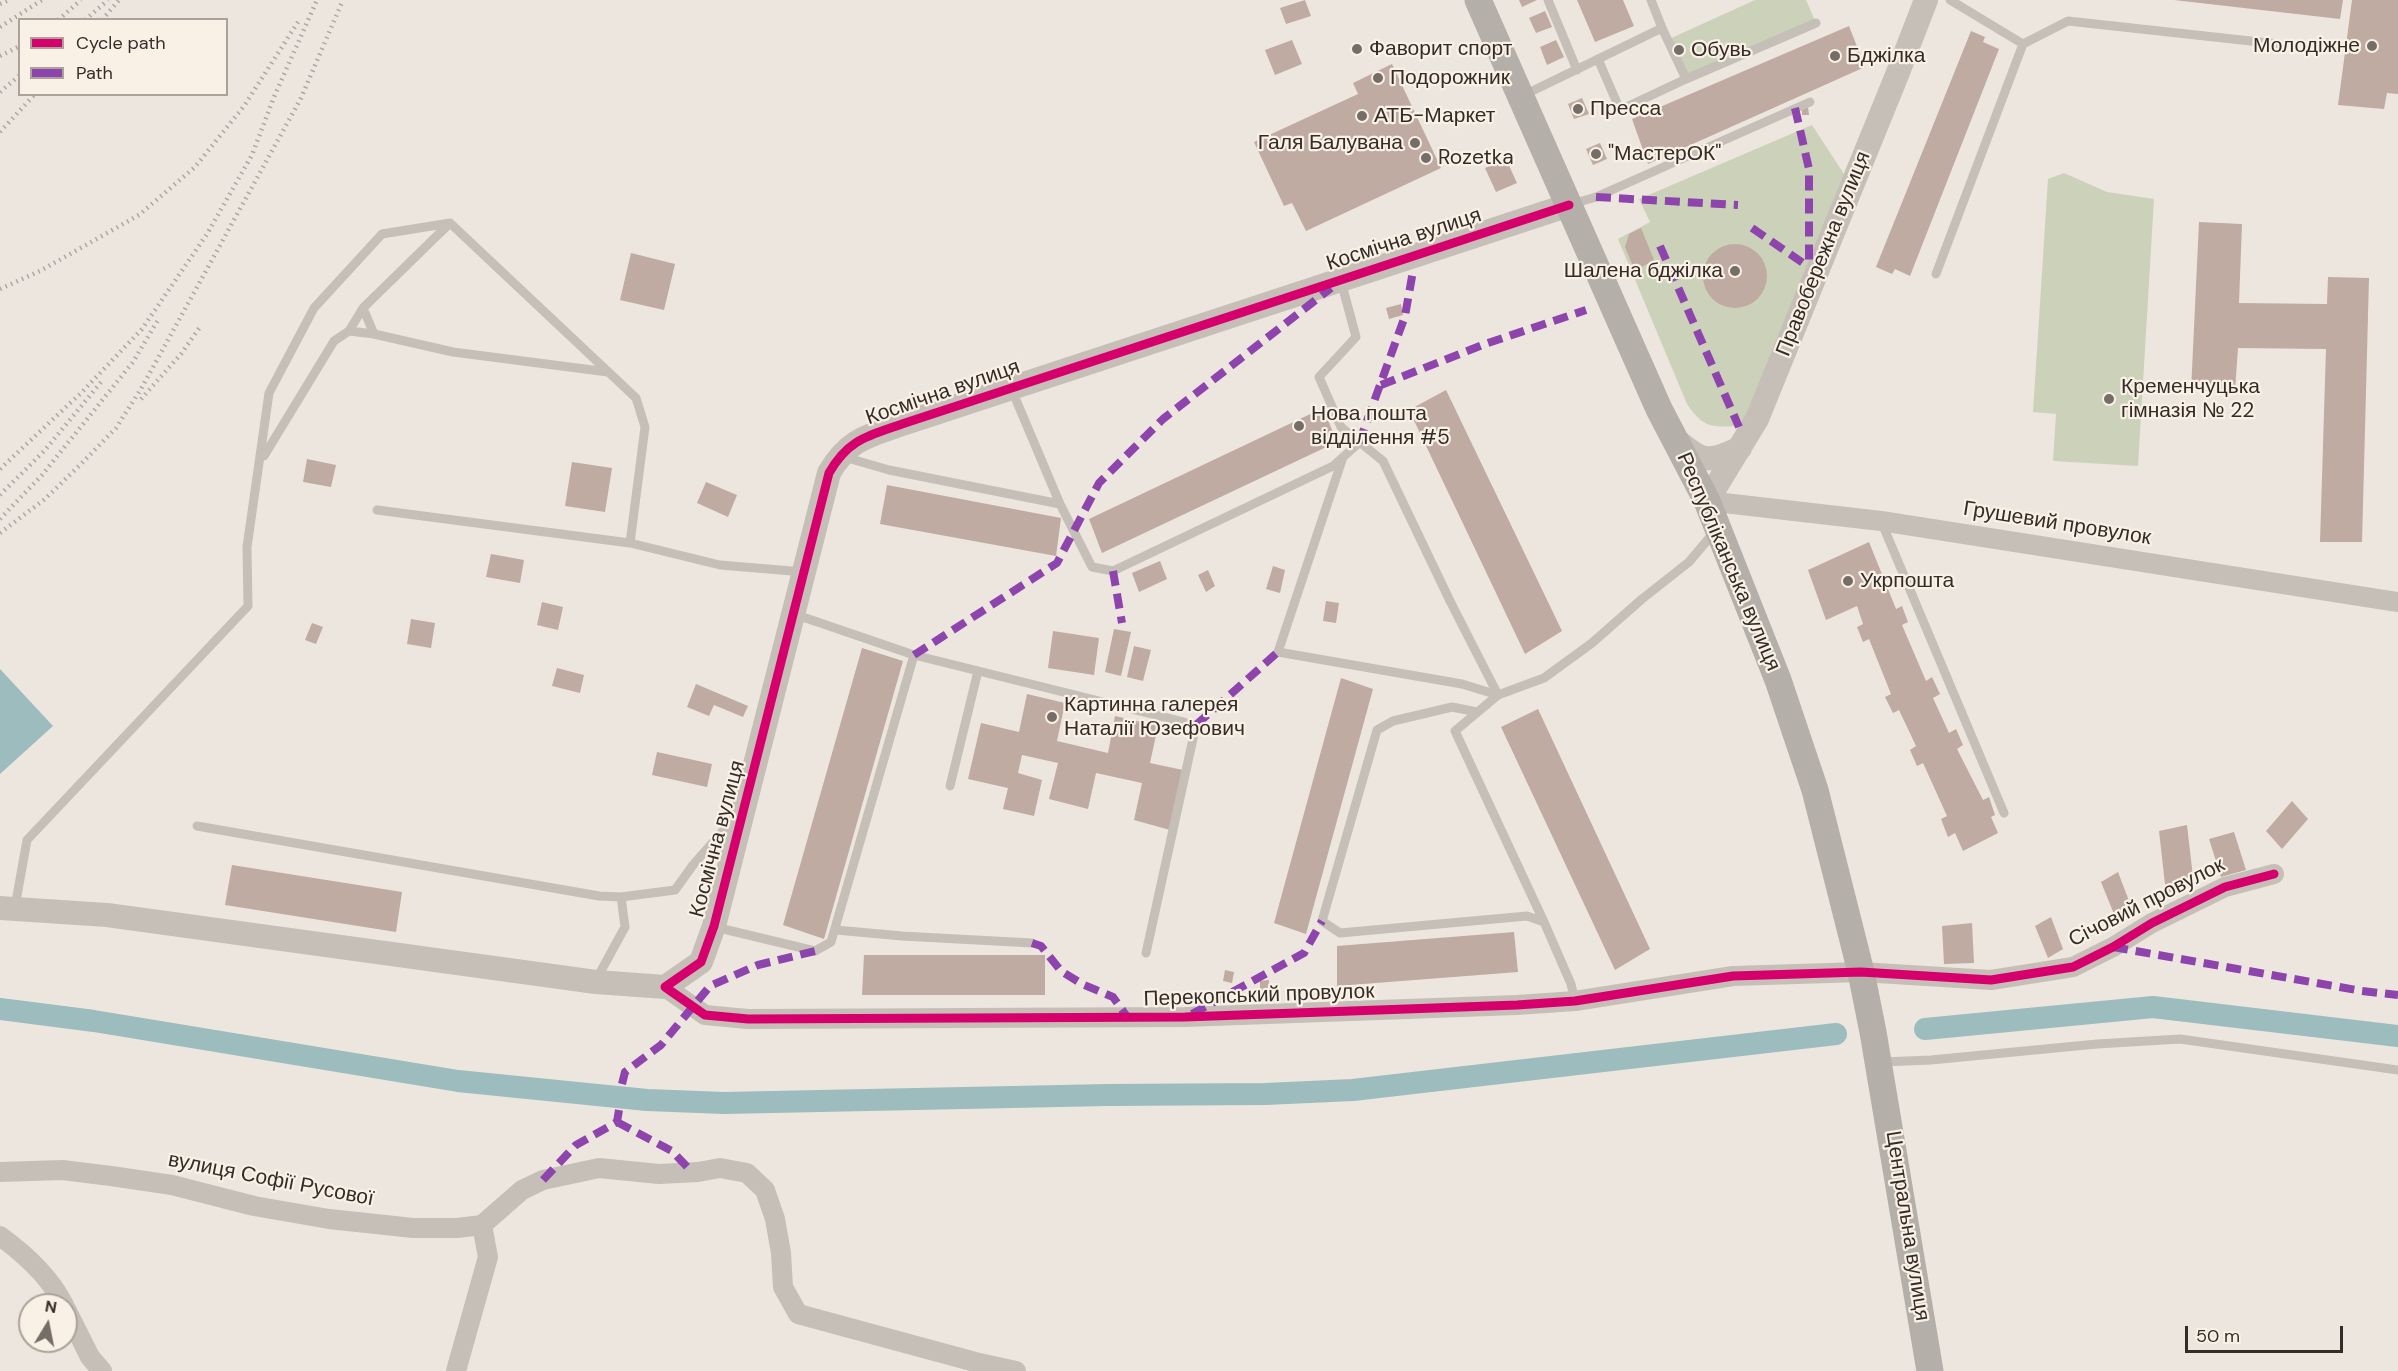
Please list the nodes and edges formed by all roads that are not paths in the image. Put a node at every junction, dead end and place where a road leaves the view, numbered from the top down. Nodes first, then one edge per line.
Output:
1 (1478, 0) edge
2 (1548, 0) edge
3 (1651, 0) edge
4 (1926, 0) edge
5 (1950, 0) edge
6 (1816, 23) dead end
7 (1662, 28) junction
8 (2023, 44) junction
9 (2278, 44) dead end
10 (1598, 59) junction
11 (1577, 70) junction
12 (1686, 79) junction
13 (1521, 97) junction
14 (1810, 102) dead end
15 (1569, 205) junction
16 (450, 223) junction
17 (1936, 274) dead end
18 (1341, 280) junction
19 (363, 308) junction
20 (349, 331) junction
21 (374, 334) junction
22 (608, 372) junction
23 (1011, 388) junction
24 (1675, 439) junction
25 (1359, 443) junction
26 (1740, 448) junction
27 (839, 456) junction
28 (1343, 457) junction
29 (261, 460) junction
30 (1707, 501) junction
31 (1060, 504) junction
32 (377, 510) dead end
33 (1881, 521) junction
34 (1718, 529) junction
35 (630, 543) junction
36 (804, 572) junction
37 (2398, 602) edge
38 (794, 614) junction
39 (914, 655) junction
40 (978, 671) junction
41 (1498, 695) junction
42 (1477, 712) junction
43 (950, 786) dead end
44 (745, 806) junction
45 (2004, 813) dead end
46 (197, 826) dead end
47 (2274, 874) dead end
48 (621, 897) junction
49 (8, 908) edge
50 (1544, 922) junction
51 (714, 926) junction
52 (836, 930) junction
53 (1032, 943) dead end
54 (1146, 953) dead end
55 (1861, 972) junction
56 (596, 982) junction
57 (665, 987) junction
58 (1575, 1001) junction
59 (2398, 1070) edge
60 (1881, 1072) junction
61 (0, 1172) edge
62 (482, 1225) junction
63 (0, 1236) edge
64 (57, 1293) edge
65 (78, 1333) edge
66 (974, 1367) edge
67 (102, 1371) edge
68 (456, 1371) edge
69 (1016, 1371) edge
70 (1930, 1371) edge

1 - 13 main road, Республіканська вулиця
2 - 11 lane
3 - 7 lane
4 - 26 street, Правобережна вулиця
5 - 8 lane
6 - 12 lane
7 - 10 lane
7 - 12 lane
8 - 9 lane
8 - 17 lane
10 - 11 lane
10 - 12 lane
11 - 13 lane
13 - 15 main road, Республіканська вулиця
14 - 15 lane
15 - 18 street, Космічна вулиця
15 - 24 main road, Республіканська вулиця
16 - 19 lane
16 - 22 lane
16 - 29 lane
18 - 23 street, Космічна вулиця
18 - 25 lane
19 - 20 lane
19 - 21 lane
20 - 21 lane
20 - 29 lane
21 - 22 lane
22 - 35 lane
23 - 27 street, Космічна вулиця
23 - 31 lane
24 - 26 street
24 - 30 main road, Республіканська вулиця
25 - 28 lane
25 - 41 lane
26 - 30 street, Правобережна вулиця
27 - 31 lane
27 - 36 street, Космічна вулиця
28 - 31 lane
28 - 41 lane
29 - 49 lane
30 - 33 street, Грушевий провулок
30 - 34 main road, Республіканська вулиця
32 - 35 lane
33 - 37 street, Грушевий провулок
33 - 45 lane
34 - 41 lane
34 - 55 main road, Республіканська вулиця
35 - 36 lane
36 - 38 street, Космічна вулиця
38 - 39 lane
38 - 44 street, Космічна вулиця
39 - 40 lane
39 - 52 lane
40 - 43 lane
40 - 54 lane
41 - 42 lane
42 - 50 lane
42 - 50 lane
44 - 48 lane
44 - 51 street, Космічна вулиця
46 - 48 lane
47 - 55 street, Січовий провулок
48 - 56 lane
49 - 56 street
50 - 58 lane
51 - 52 lane
51 - 57 street, Космічна вулиця
52 - 53 lane
55 - 58 street, Перекопський провулок
55 - 60 main road, Республіканська вулиця
56 - 57 street
57 - 58 street, Перекопський провулок
59 - 60 lane
60 - 70 main road, Центральна вулиця
61 - 62 street, вулиця Софії Русової
62 - 66 street
62 - 68 street
63 - 64 street
65 - 67 street
66 - 69 street

